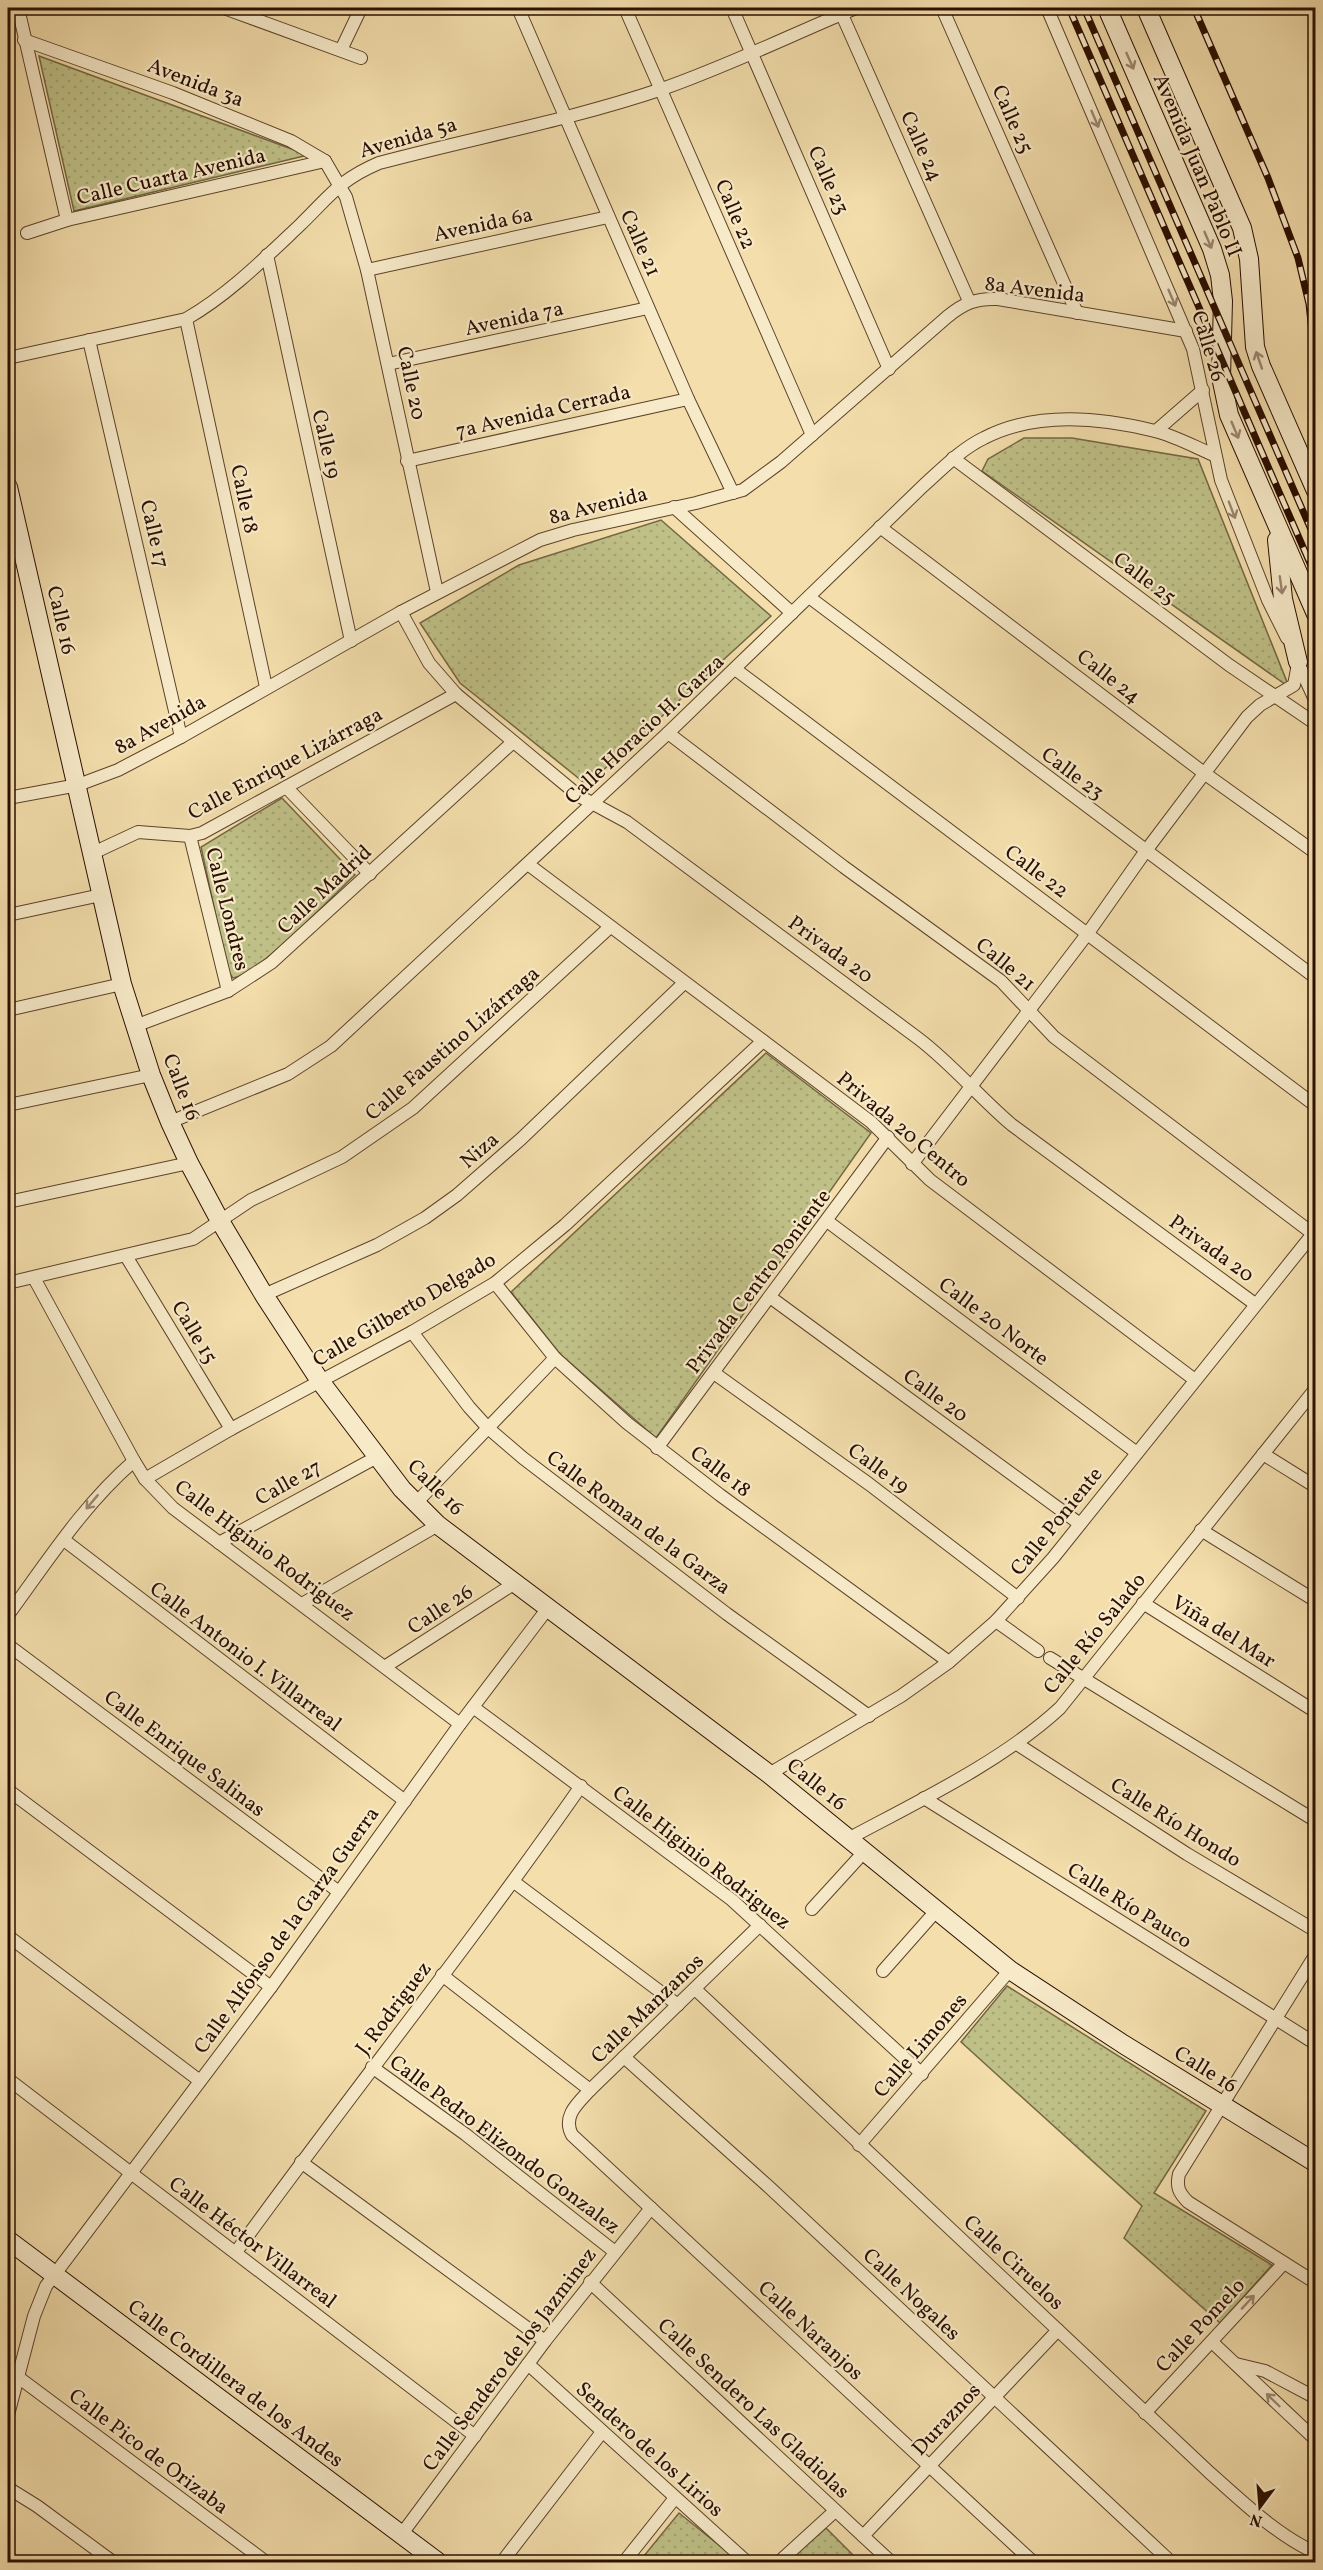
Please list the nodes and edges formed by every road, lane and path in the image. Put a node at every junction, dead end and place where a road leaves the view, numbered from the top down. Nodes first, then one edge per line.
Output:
1 (18, 8) edge
2 (224, 8) edge
3 (362, 8) edge
4 (518, 8) edge
5 (626, 8) edge
6 (732, 8) edge
7 (856, 8) edge
8 (942, 8) edge
9 (1047, 8) edge
10 (1107, 8) edge
11 (1146, 8) edge
12 (841, 10) edge
13 (24, 40) junction
14 (341, 50) junction
15 (752, 54) junction
16 (361, 58) dead end
17 (661, 89) junction
18 (566, 117) junction
19 (325, 161) junction
20 (339, 184) junction
21 (608, 217) junction
22 (68, 220) junction
23 (27, 233) dead end
24 (267, 255) junction
25 (366, 270) junction
26 (969, 301) junction
27 (648, 308) junction
28 (1077, 313) junction
29 (186, 319) junction
30 (1186, 331) junction
31 (89, 340) junction
32 (8, 358) edge
33 (388, 364) junction
34 (889, 369) junction
35 (1203, 390) junction
36 (688, 399) junction
37 (1156, 431) junction
38 (812, 435) junction
39 (1214, 455) junction
40 (953, 458) junction
41 (407, 461) junction
42 (8, 487) edge
43 (1316, 491) edge
44 (733, 493) junction
45 (674, 507) junction
46 (1276, 526) junction
47 (880, 527) junction
48 (437, 592) junction
49 (809, 597) junction
50 (401, 612) junction
51 (792, 613) junction
52 (1316, 614) edge
53 (351, 641) junction
54 (1298, 662) junction
55 (735, 669) junction
56 (266, 687) junction
57 (456, 694) junction
58 (1273, 697) junction
59 (1316, 702) edge
60 (1316, 724) edge
61 (668, 733) junction
62 (181, 737) junction
63 (513, 741) junction
64 (1204, 773) junction
65 (78, 785) junction
66 (286, 787) junction
67 (8, 798) edge
68 (592, 804) junction
69 (190, 836) junction
70 (1145, 852) junction
71 (93, 853) junction
72 (1316, 854) edge
73 (529, 865) junction
74 (370, 874) junction
75 (100, 895) junction
76 (8, 915) edge
77 (610, 927) junction
78 (1088, 933) junction
79 (1316, 978) edge
80 (684, 983) junction
81 (122, 984) junction
82 (228, 991) junction
83 (1030, 1009) junction
84 (8, 1010) edge
85 (135, 1026) junction
86 (763, 1041) junction
87 (152, 1075) junction
88 (972, 1086) junction
89 (8, 1105) edge
90 (1316, 1106) edge
91 (170, 1122) junction
92 (888, 1137) junction
93 (189, 1163) junction
94 (912, 1164) junction
95 (8, 1202) edge
96 (220, 1221) junction
97 (827, 1221) junction
98 (1314, 1232) edge
99 (126, 1256) junction
100 (34, 1278) junction
101 (8, 1283) edge
102 (495, 1283) junction
103 (264, 1295) junction
104 (770, 1298) junction
105 (1255, 1304) junction
106 (412, 1332) junction
107 (555, 1358) junction
108 (714, 1373) junction
109 (1195, 1380) junction
110 (320, 1381) junction
111 (1316, 1388) edge
112 (488, 1428) junction
113 (231, 1429) junction
114 (657, 1448) junction
115 (1137, 1453) junction
116 (1263, 1454) junction
117 (377, 1457) junction
118 (134, 1461) junction
119 (145, 1479) junction
120 (1316, 1487) edge
121 (415, 1504) junction
122 (1080, 1524) junction
123 (438, 1525) junction
124 (1201, 1530) junction
125 (64, 1540) junction
126 (219, 1543) junction
127 (515, 1583) junction
128 (1018, 1598) junction
129 (1316, 1601) edge
130 (1143, 1603) junction
131 (302, 1604) junction
132 (548, 1608) junction
133 (8, 1615) edge
134 (996, 1621) junction
135 (8, 1645) edge
136 (1038, 1652) dead end
137 (1050, 1659) dead end
138 (949, 1662) junction
139 (386, 1666) junction
140 (1084, 1679) junction
141 (473, 1707) junction
142 (1316, 1712) edge
143 (869, 1716) junction
144 (460, 1724) junction
145 (1017, 1743) junction
146 (770, 1774) junction
147 (581, 1786) junction
148 (8, 1790) edge
149 (924, 1798) junction
150 (405, 1801) junction
151 (1316, 1821) edge
152 (848, 1839) junction
153 (864, 1852) junction
154 (514, 1882) junction
155 (339, 1892) junction
156 (812, 1910) dead end
157 (936, 1911) junction
158 (760, 1925) junction
159 (1316, 1931) edge
160 (8, 1936) edge
161 (1316, 1954) edge
162 (1010, 1970) junction
163 (883, 1971) dead end
164 (442, 1975) junction
165 (271, 1987) junction
166 (695, 1989) junction
167 (678, 2005) junction
168 (1275, 2020) junction
169 (1316, 2044) edge
170 (624, 2057) junction
171 (372, 2067) junction
172 (922, 2074) junction
173 (8, 2079) edge
174 (200, 2081) junction
175 (590, 2090) junction
176 (1221, 2105) junction
177 (568, 2123) joint
178 (859, 2145) junction
179 (301, 2162) junction
180 (1316, 2163) edge
181 (132, 2174) junction
182 (651, 2208) junction
183 (8, 2240) edge
184 (236, 2252) junction
185 (615, 2252) junction
186 (1284, 2263) junction
187 (55, 2274) junction
188 (590, 2283) junction
189 (1316, 2283) edge
190 (1058, 2330) junction
191 (545, 2341) junction
192 (1212, 2342) junction
193 (528, 2364) junction
194 (1236, 2364) junction
195 (13, 2376) edge
196 (994, 2397) junction
197 (1316, 2398) edge
198 (1145, 2413) junction
199 (8, 2415) edge
200 (602, 2432) junction
201 (475, 2436) junction
202 (1316, 2440) edge
203 (928, 2466) junction
204 (8, 2488) edge
205 (675, 2498) junction
206 (835, 2511) junction
207 (401, 2535) junction
208 (863, 2536) junction
209 (1316, 2553) edge
210 (113, 2562) edge
211 (266, 2562) edge
212 (438, 2562) edge
213 (502, 2562) edge
214 (624, 2562) edge
215 (747, 2562) edge
216 (779, 2562) edge
217 (891, 2562) edge
218 (1033, 2562) edge
219 (1171, 2562) edge

1 - 13 street
2 - 14 street
3 - 14 street
4 - 18 street, Calle 21
5 - 17 street, Calle 22
6 - 15 street, Calle 23
7 - 12 street, Avenida 5a
8 - 28 street, Calle 25
9 -> 30 street, Calle 26
10 -> 46 street, Avenida Juan Pablo II
43 -> 11 street, Avenida Juan Pablo II
12 - 15 street, Avenida 5a
12 - 26 street, Calle 24
13 - 19 street, Avenida 3a
13 - 22 street
14 - 16 street
15 - 17 street, Avenida 5a
15 - 34 street, Calle 23
17 - 18 street, Avenida 5a
17 - 38 street, Calle 22
18 - 20 street, Avenida 5a
18 - 21 street, Calle 21
19 - 20 street, Avenida 3a
19 - 22 street, Calle Cuarta Avenida
20 - 24 street, Avenida 5a
20 - 25 street, Calle 20
21 - 25 street, Avenida 6a
21 - 27 street, Calle 21
22 - 23 street, Calle Cuarta Avenida
24 - 29 street, Avenida 5a
24 - 53 street, Calle 19
25 - 33 street, Calle 20
26 - 28 street, 8a Avenida
26 - 34 street, 8a Avenida
27 - 33 street, Avenida 7a
27 - 36 street, Calle 21
28 - 30 street, 8a Avenida
29 - 31 street, Avenida 5a
29 - 56 street, Calle 18
30 - 35 street, Calle 26
31 - 32 street, Avenida 5a
31 - 62 street, Calle 17
33 - 41 street, Calle 20
34 - 38 street, 8a Avenida
35 - 37 street
35 - 39 street, Calle 26
36 - 41 street, 7a Avenida Cerrada
36 - 44 street, Calle 21
37 - 39 street, Calle Horacio H. Garza
37 - 40 street, Calle Horacio H. Garza
38 - 44 street, 8a Avenida
39 -> 54 street, Calle 26
40 - 47 street, Calle Horacio H. Garza
40 - 58 street, Calle 25
41 - 48 street, Calle 20
42 - 65 street, Calle 16
44 - 45 street, 8a Avenida
45 - 48 street, 8a Avenida
45 - 51 street
46 - 52 street, Avenida Juan Pablo II
46 -> 54 street
47 - 49 street, Calle Horacio H. Garza
47 - 64 street, Calle 24
48 - 50 street, 8a Avenida
49 - 51 street, Calle Horacio H. Garza
49 - 70 street, Calle 23
50 - 53 street, 8a Avenida
50 - 57 street, Privada 20
51 - 55 street, Calle Horacio H. Garza
53 - 56 street, 8a Avenida
54 - 58 street
54 - 59 street, Calle 26
55 - 61 street, Calle Horacio H. Garza
55 - 78 street, Calle 22
56 - 62 street, 8a Avenida
57 - 63 street, Privada 20
57 - 66 street, Calle Enrique Lizárraga
58 - 60 street, Calle 25
58 - 64 street
61 - 68 street, Calle Horacio H. Garza
61 - 83 street, Calle 21
62 - 65 street, 8a Avenida
63 - 68 street, Privada 20
63 - 74 street, Calle Madrid
64 - 70 street
64 - 72 street, Calle 24
65 - 67 street, 8a Avenida
65 - 71 street, Calle 16
66 - 69 street, Calle Enrique Lizárraga
66 - 74 street
68 - 73 street, Calle Horacio H. Garza
68 - 88 street, Privada 20
69 - 71 street, Calle Enrique Lizárraga
69 - 82 street, Calle Londres
70 - 78 street
70 - 79 street, Calle 23
71 - 75 street, Calle 16
73 - 77 street, Privada 20 Centro
73 - 91 street, Calle Horacio H. Garza
74 - 82 street, Calle Madrid
75 - 76 street
75 - 81 street, Calle 16
77 - 80 street, Privada 20 Centro
77 - 96 street, Calle Faustino Lizárraga
78 - 83 street
78 - 90 street, Calle 22
80 - 86 street, Privada 20 Centro
80 - 103 street, Niza
81 - 84 street
81 - 85 street, Calle 16
82 - 85 street, Calle Madrid
83 - 88 street
83 - 98 street, Calle 21
85 - 87 street, Calle 16
86 - 92 street, Privada 20 Centro
86 - 102 street, Calle Gilberto Delgado
87 - 89 street
87 - 91 street, Calle 16
88 - 94 street
88 - 105 street, Privada 20
91 - 93 street, Calle 16
92 - 94 street, Privada 20 Centro
92 - 97 street, Privada Centro Poniente
93 - 95 street
93 - 96 street, Calle 16
94 - 109 street, Privada 20 Centro
96 - 99 street, Calle Faustino Lizárraga
96 - 103 street, Calle 16
97 - 104 street, Privada Centro Poniente
97 - 115 street, Calle 20 Norte
98 - 105 street, Calle Poniente
99 - 100 street, Calle Faustino Lizárraga
99 - 113 street, Calle 15
100 - 101 street, Calle Faustino Lizárraga
100 - 118 street, Calle Higinio Rodriguez
102 - 106 street, Calle Gilberto Delgado
102 - 107 street, Calle 18
103 - 110 street, Calle 16
104 - 108 street, Privada Centro Poniente
104 - 122 street, Calle 20
105 - 109 street, Calle Poniente
106 - 110 street, Calle Gilberto Delgado
106 - 112 street, Calle Roman de la Garza
107 - 112 street
107 - 114 street, Calle 18
108 - 114 street, Privada Centro Poniente
108 - 128 street, Calle 19
109 - 115 street, Calle Poniente
110 - 113 street, Calle Gilberto Delgado
110 - 117 street, Calle 16
111 - 116 street, Calle Río Salado
112 - 121 street
112 - 143 street, Calle Roman de la Garza
113 - 119 street, Calle Gilberto Delgado
114 - 138 street, Calle 18
115 - 122 street, Calle Poniente
116 - 120 street
116 - 124 street, Calle Río Salado
117 - 121 street, Calle 16
117 - 126 street, Calle 27
118 - 119 street, Calle Higinio Rodriguez
118 -> 125 street
119 - 126 street, Calle Higinio Rodriguez
121 - 123 street, Calle 16
122 - 128 street, Calle Poniente
123 - 127 street, Calle 16
123 - 131 street
124 - 129 street
124 - 130 street, Calle Río Salado
125 - 133 street
125 - 150 street, Calle Antonio I. Villarreal
126 - 131 street, Calle Higinio Rodriguez
127 - 132 street, Calle 16
127 - 139 street, Calle 26
128 - 134 street, Calle Poniente
130 - 140 street, Calle Río Salado
130 - 142 street, Viña del Mar
131 - 139 street, Calle Higinio Rodriguez
132 - 141 street, Calle Alfonso de la Garza Guerra
132 - 146 street, Calle 16
134 - 136 street
134 - 138 street, Calle Poniente
135 - 155 street, Calle Enrique Salinas
137 - 140 street
138 - 143 street, Calle Poniente
139 - 144 street, Calle Higinio Rodriguez
140 - 145 street, Calle Río Salado
140 - 151 street
141 - 144 street, Calle Alfonso de la Garza Guerra
141 - 147 street, Calle Higinio Rodriguez
143 - 146 street, Calle Poniente
144 - 150 street, Calle Alfonso de la Garza Guerra
145 - 149 street, Calle Río Salado
145 - 159 street, Calle Río Hondo
146 - 152 street, Calle 16
147 - 154 street, J. Rodriguez
147 - 158 street, Calle Higinio Rodriguez
148 - 165 street
149 - 152 street, Calle Río Salado
149 - 168 street, Calle Río Pauco
150 - 155 street, Calle Alfonso de la Garza Guerra
152 - 153 street, Calle 16
153 - 156 street
153 - 157 street, Calle 16
154 - 164 street, J. Rodriguez
154 - 167 street
155 - 165 street, Calle Alfonso de la Garza Guerra
157 - 162 street, Calle 16
157 - 163 street
158 - 166 street, Calle Manzanos
158 - 172 street, Calle Higinio Rodriguez
160 - 174 street
161 - 168 street
162 - 172 street, Calle Limones
162 - 176 street, Calle 16
164 - 171 street, J. Rodriguez
164 - 175 street
165 - 174 street, Calle Alfonso de la Garza Guerra
166 - 167 street, Calle Manzanos
166 - 178 street, Calle Ciruelos
167 - 170 street, Calle Manzanos
168 - 169 street, Calle Río Pauco
168 - 176 street
170 - 175 street, Calle Manzanos
170 - 196 street, Calle Nogales
171 - 179 street, J. Rodriguez
171 - 185 street, Calle Pedro Elizondo Gonzalez
172 - 178 street, Calle Limones
173 - 181 street, Calle Héctor Villarreal
174 - 181 street, Calle Alfonso de la Garza Guerra
175 - 177 street, Calle Manzanos
176 - 180 street, Calle 16
176 - 186 street
177 - 182 street, Calle Naranjos
178 - 190 street, Calle Ciruelos
179 - 184 street, J. Rodriguez
179 - 191 street
181 - 184 street, Calle Héctor Villarreal
181 - 187 street, Calle Alfonso de la Garza Guerra
182 - 185 street, Calle Sendero de los Jazminez
182 - 203 street, Calle Naranjos
183 - 187 street, Calle Cordillera de los Andes
184 - 201 street, Calle Héctor Villarreal
185 - 188 street, Calle Sendero de los Jazminez
186 - 189 street
192 -> 186 street, Calle Pomelo
187 - 195 street, Calle Alfonso de la Garza Guerra
187 - 207 street, Calle Cordillera de los Andes
188 - 191 street, Calle Sendero de los Jazminez
188 - 206 street, Calle Sendero Las Gladiolas
190 - 196 street, Duraznos
190 - 198 street, Calle Ciruelos
191 - 193 street, Calle Sendero de los Jazminez
192 - 194 street
192 - 198 street, Calle Pomelo
193 - 200 street, Sendero de los Lirios
193 - 201 street, Calle Sendero de los Jazminez
194 - 197 street
202 -> 194 street
195 - 199 street, Calle Alfonso de la Garza Guerra
195 - 211 street, Calle Pico de Orizaba
196 - 203 street, Duraznos
196 - 219 street, Calle Nogales
198 - 209 street, Calle Ciruelos
200 - 205 street, Sendero de los Lirios
200 - 213 street
201 - 207 street, Calle Sendero de los Jazminez
203 - 208 street, Duraznos
203 - 218 street, Calle Naranjos
204 - 210 street
205 - 214 street
205 - 215 street, Sendero de los Lirios
206 - 208 street, Calle Sendero Las Gladiolas
206 - 216 street
207 - 212 street, Calle Cordillera de los Andes
208 - 217 street, Calle Sendero Las Gladiolas

